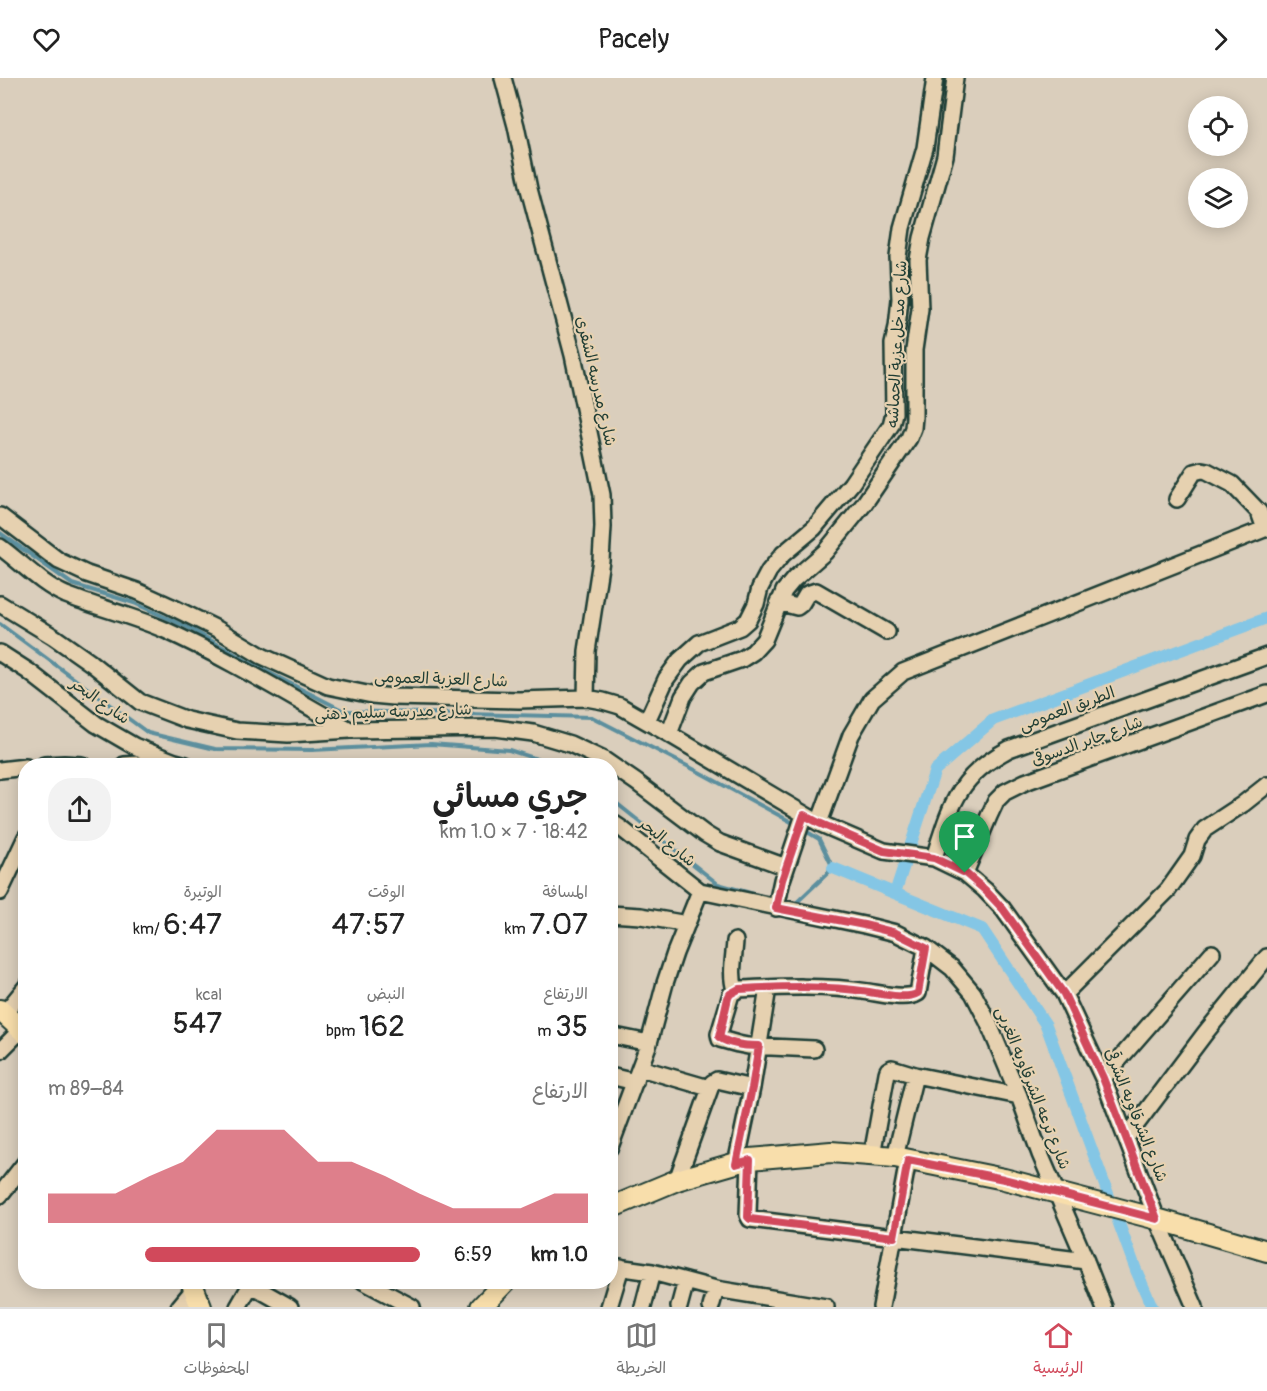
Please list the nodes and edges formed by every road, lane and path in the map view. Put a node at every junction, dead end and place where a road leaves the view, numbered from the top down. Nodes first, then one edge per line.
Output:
1 (503, 78) edge
2 (935, 78) edge
3 (956, 78) edge
4 (923, 198) junction
5 (909, 299) junction
6 (1177, 499) dead end
7 (0, 516) edge
8 (1266, 528) edge
9 (0, 547) edge
10 (778, 602) junction
11 (0, 604) edge
12 (887, 632) dead end
13 (0, 653) edge
14 (1267, 656) edge
15 (1267, 694) edge
16 (586, 698) junction
17 (647, 721) junction
18 (350, 730) junction
19 (669, 734) junction
20 (165, 758) edge
21 (600, 758) edge
22 (18, 768) edge
23 (0, 770) edge
24 (618, 770) edge
25 (1267, 785) edge
26 (804, 817) junction
27 (819, 823) junction
28 (618, 826) edge
29 (18, 854) edge
30 (934, 858) junction
31 (786, 867) junction
32 (965, 873) junction
33 (700, 891) junction
34 (0, 892) edge
35 (776, 908) junction
36 (618, 914) edge
37 (687, 924) junction
38 (735, 941) dead end
39 (926, 948) junction
40 (1212, 953) dead end
41 (1267, 957) edge
42 (768, 988) junction
43 (735, 990) junction
44 (1064, 994) junction
45 (18, 995) edge
46 (2, 1012) edge
47 (18, 1027) edge
48 (18, 1036) edge
49 (618, 1037) edge
50 (648, 1043) junction
51 (759, 1046) junction
52 (814, 1049) dead end
53 (0, 1051) edge
54 (638, 1075) junction
55 (915, 1075) junction
56 (618, 1076) edge
57 (1103, 1078) junction
58 (709, 1088) junction
59 (752, 1088) junction
60 (1019, 1096) junction
61 (618, 1126) edge
62 (1126, 1138) junction
63 (872, 1155) junction
64 (901, 1159) junction
65 (743, 1162) junction
66 (18, 1172) edge
67 (677, 1180) junction
68 (1056, 1193) junction
69 (0, 1195) edge
70 (618, 1205) edge
71 (1149, 1217) junction
72 (894, 1237) junction
73 (1267, 1251) edge
74 (1086, 1261) junction
75 (618, 1266) edge
76 (652, 1272) junction
77 (686, 1281) junction
78 (248, 1289) edge
79 (262, 1289) edge
80 (378, 1289) edge
81 (494, 1289) edge
82 (612, 1289) edge
83 (716, 1289) junction
84 (195, 1292) edge
85 (742, 1300) edge
86 (808, 1306) edge
87 (179, 1307) edge
88 (238, 1307) edge
89 (290, 1307) edge
90 (412, 1307) edge
91 (481, 1307) edge
92 (609, 1307) edge
93 (643, 1307) edge
94 (679, 1307) edge
95 (711, 1307) edge
96 (826, 1307) edge
97 (881, 1307) edge
98 (1104, 1307) edge
99 (1195, 1307) edge

1 - 16 street, شارع مدرسه الشقرى
2 - 4 street, شارع مدخل عزبة الحماشه
3 - 4 street, شارع مدخل عزبة الحماشه
4 - 5 street, شارع مدخل عزبة الحماشه
4 - 5 street, شارع مدخل عزبة الحماشه
5 - 10 street, شارع مدخل عزبة الحماشه
5 - 17 street, شارع مدخل عزبة الحماشه
6 - 8 street
7 - 16 street, شارع العزبة العمومى
8 - 27 street
9 - 18 street
10 - 12 street
10 - 19 street, شارع مدخل عزبة الحماشه
11 - 18 street, شارع مدرسه سليم ذهنى
13 - 20 street, شارع البحر
14 - 30 street, الطريق العمومى
15 - 32 street, شارع جابر الدسوقى
16 - 17 street, شارع العزبة العمومى
17 - 19 street, شارع العزبة العمومى
18 - 21 street, شارع مدرسه سليم ذهنى
19 - 26 street, شارع العزبة العمومى
22 - 23 street
24 - 31 street, شارع مدرسه سليم ذهنى
25 - 44 street
26 - 27 street, شارع العزبة العمومى
26 - 31 street
27 - 30 street, شارع الشرقاويه الشرقى
28 - 33 street, شارع البحر
29 - 34 street
30 - 32 street, شارع الشرقاويه الشرقى
31 - 35 street
32 - 44 street, شارع الشرقاويه الشرقى
33 - 35 street, شارع ترعه الشرقاويه الغربى
33 - 37 street
35 - 39 street, شارع ترعه الشرقاويه الغربى
36 - 37 street
37 - 50 street
38 - 43 street
39 - 42 street
39 - 60 street, شارع ترعه الشرقاويه الغربى
40 - 57 street
41 - 62 street
42 - 43 street
42 - 51 street
43 - 51 street
44 - 57 street, شارع الشرقاويه الشرقى
45 - 46 street
46 - 47 main road
48 - 53 street
49 - 50 street
50 - 54 street
51 - 52 street
51 - 59 street
54 - 56 street
54 - 58 street
54 - 61 street
55 - 60 street
55 - 63 street
55 - 64 street
57 - 62 street, شارع الشرقاويه الشرقى
58 - 59 street
58 - 67 street
59 - 65 street
60 - 68 street, شارع ترعه الشرقاويه الغربى
62 - 71 street, شارع الشرقاويه الشرقى
63 - 64 main road
63 - 65 main road
64 - 68 main road
64 - 72 street
65 - 67 main road
65 - 72 street
66 - 69 street
67 - 70 main road
68 - 71 main road
68 - 74 street, شارع ترعه الشرقاويه الغربى
71 - 73 main road
71 - 99 street, شارع الشرقاويه الشرقى
72 - 74 street
72 - 97 street
74 - 98 street, شارع ترعه الشرقاويه الغربى
75 - 76 street
76 - 77 street
76 - 93 street
77 - 83 street
77 - 94 street
78 - 88 street
79 - 89 street
80 - 90 street
81 - 91 main road
82 - 92 street
83 - 85 street
83 - 95 street
84 - 87 street
85 - 86 street
86 - 96 street

